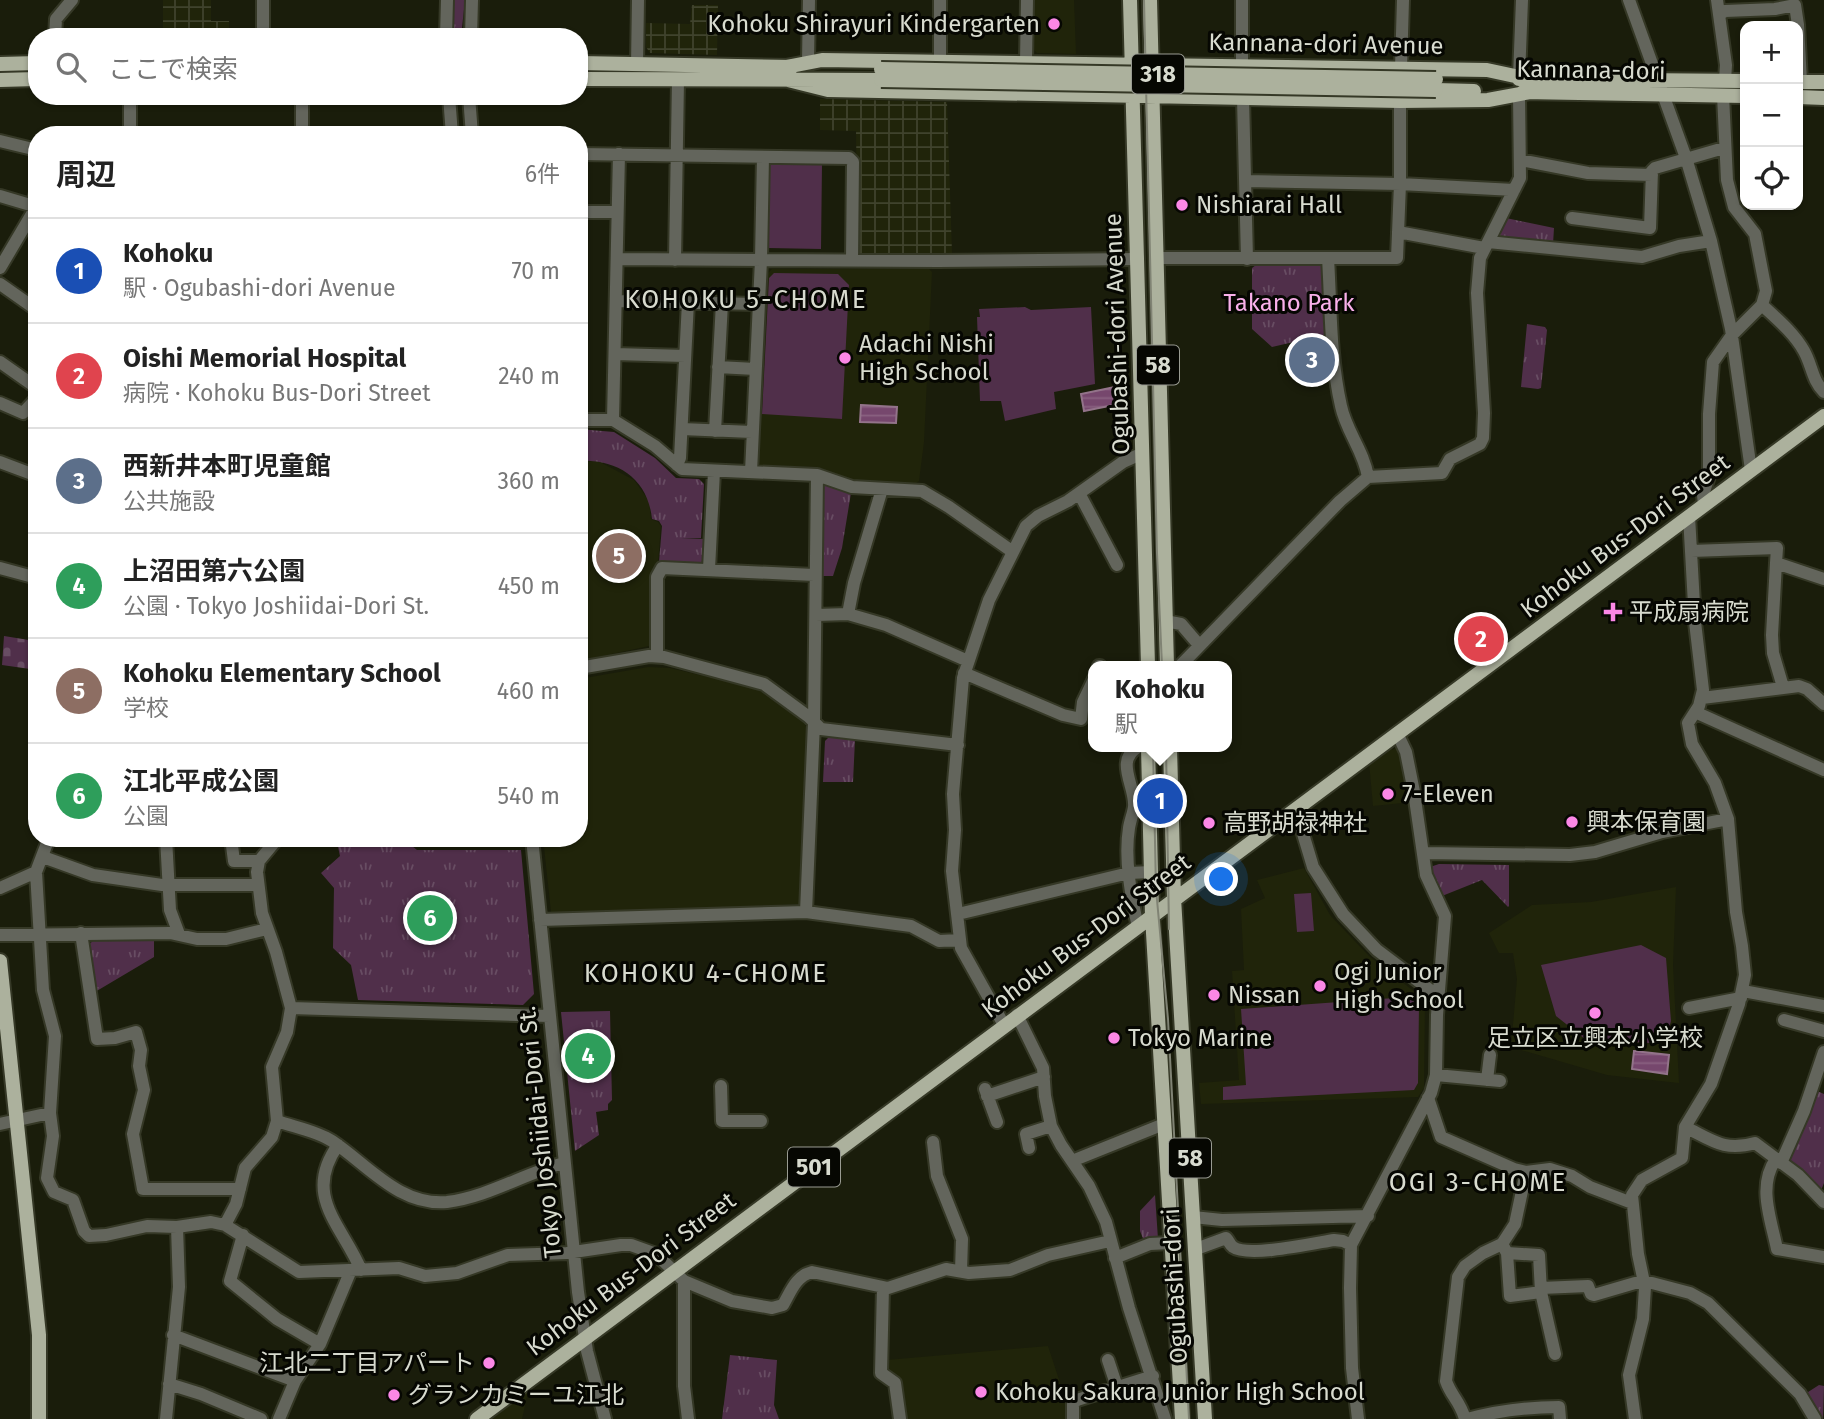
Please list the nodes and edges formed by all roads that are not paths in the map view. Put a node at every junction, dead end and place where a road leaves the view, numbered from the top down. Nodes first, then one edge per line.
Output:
1 (72, 0) edge
2 (263, 0) edge
3 (447, 0) edge
4 (472, 0) edge
5 (638, 0) edge
6 (809, 0) edge
7 (940, 0) edge
8 (1027, 0) edge
9 (1130, 0) edge
10 (1150, 0) edge
11 (1242, 0) edge
12 (1403, 0) edge
13 (1522, 0) edge
14 (1629, 0) edge
15 (1717, 0) edge
16 (1720, 14) junction
17 (1798, 21) edge
18 (56, 28) edge
19 (263, 28) edge
20 (446, 28) edge
21 (471, 28) edge
22 (940, 61) junction
23 (808, 62) junction
24 (1026, 62) junction
25 (28, 63) edge
26 (588, 63) edge
27 (1132, 63) junction
28 (1152, 63) junction
29 (0, 64) edge
30 (637, 65) junction
31 (1242, 65) junction
32 (1401, 68) junction
33 (787, 74) junction
34 (0, 79) edge
35 (28, 79) edge
36 (588, 79) edge
37 (1656, 79) junction
38 (678, 80) junction
39 (1725, 80) junction
40 (1740, 80) edge
41 (1803, 82) edge
42 (1824, 82) edge
43 (1436, 84) joint
44 (1524, 86) junction
45 (1661, 94) junction
46 (1132, 96) junction
47 (1153, 96) junction
48 (1723, 96) junction
49 (1740, 96) edge
50 (1803, 97) edge
51 (1243, 98) junction
52 (1824, 98) edge
53 (1400, 101) junction
54 (130, 105) edge
55 (302, 105) edge
56 (450, 105) edge
57 (470, 105) edge
58 (130, 126) edge
59 (302, 126) edge
60 (451, 126) edge
61 (472, 126) edge
62 (0, 141) edge
63 (28, 148) edge
64 (1724, 148) junction
65 (588, 154) edge
66 (619, 154) junction
67 (677, 155) junction
68 (763, 157) junction
69 (1686, 158) junction
70 (1520, 160) junction
71 (1652, 175) junction
72 (1246, 181) junction
73 (1401, 184) junction
74 (1514, 190) junction
75 (0, 196) edge
76 (28, 204) edge
77 (588, 212) edge
78 (617, 212) junction
79 (28, 218) edge
80 (1572, 218) dead end
81 (1398, 232) junction
82 (1711, 241) junction
83 (1486, 245) junction
84 (1156, 258) junction
85 (1328, 258) junction
86 (617, 259) junction
87 (1138, 259) junction
88 (1247, 259) junction
89 (675, 260) junction
90 (761, 260) junction
91 (852, 260) junction
92 (0, 268) edge
93 (0, 284) edge
94 (616, 301) junction
95 (688, 302) junction
96 (28, 303) edge
97 (722, 303) junction
98 (758, 303) junction
99 (1762, 304) junction
100 (1732, 335) junction
101 (615, 354) junction
102 (685, 355) junction
103 (0, 362) edge
104 (718, 367) junction
105 (755, 369) junction
106 (28, 389) edge
107 (1824, 392) edge
108 (0, 403) edge
109 (28, 407) edge
110 (1824, 416) edge
111 (613, 420) junction
112 (588, 421) edge
113 (681, 429) junction
114 (715, 430) junction
115 (752, 432) junction
116 (1143, 453) junction
117 (0, 462) edge
118 (677, 465) junction
119 (1751, 470) junction
120 (714, 471) junction
121 (751, 472) junction
122 (28, 473) edge
123 (817, 475) junction
124 (1368, 477) junction
125 (882, 489) junction
126 (1079, 493) junction
127 (1704, 504) junction
128 (1689, 516) junction
129 (1691, 551) junction
130 (1013, 552) junction
131 (1776, 563) junction
132 (1117, 565) dead end
133 (0, 568) edge
134 (709, 569) junction
135 (814, 575) junction
136 (28, 576) edge
137 (1824, 579) edge
138 (848, 614) junction
139 (816, 615) junction
140 (1165, 621) junction
141 (1199, 645) junction
142 (657, 656) junction
143 (1148, 661) edge
144 (1167, 661) edge
145 (1185, 661) edge
146 (588, 667) edge
147 (966, 667) junction
148 (1783, 687) junction
149 (1088, 692) edge
150 (1702, 698) junction
151 (1824, 704) edge
152 (1695, 712) junction
153 (814, 723) junction
154 (1397, 733) junction
155 (958, 745) junction
156 (1132, 752) edge
157 (1148, 752) edge
158 (1170, 752) edge
159 (1824, 770) edge
160 (1289, 814) junction
161 (1728, 818) junction
162 (46, 847) edge
163 (167, 847) edge
164 (232, 847) edge
165 (271, 847) edge
166 (533, 847) edge
167 (1424, 853) junction
168 (43, 857) junction
169 (259, 861) junction
170 (36, 872) junction
171 (1129, 873) junction
172 (1151, 873) junction
173 (169, 885) junction
174 (257, 885) junction
175 (0, 888) edge
176 (1174, 898) junction
177 (806, 912) junction
178 (958, 914) junction
179 (1152, 916) junction
180 (540, 920) junction
181 (1138, 927) junction
182 (267, 929) junction
183 (80, 933) junction
184 (0, 934) edge
185 (40, 934) junction
186 (179, 934) junction
187 (960, 940) junction
188 (0, 961) edge
189 (1742, 994) junction
190 (1438, 996) junction
191 (2, 1003) edge
192 (1824, 1006) edge
193 (1689, 1008) dead end
194 (291, 1009) junction
195 (549, 1016) junction
196 (1017, 1016) junction
197 (1784, 1020) dead end
198 (1004, 1025) junction
199 (1824, 1031) edge
200 (1824, 1052) edge
201 (1490, 1055) dead end
202 (1436, 1074) junction
203 (1044, 1077) junction
204 (721, 1086) dead end
205 (1429, 1098) junction
206 (50, 1113) junction
207 (18, 1120) junction
208 (277, 1121) junction
209 (761, 1121) dead end
210 (997, 1122) dead end
211 (0, 1124) edge
212 (1164, 1124) junction
213 (1051, 1126) junction
214 (1685, 1127) junction
215 (933, 1142) dead end
216 (338, 1145) junction
217 (1029, 1147) dead end
218 (1072, 1161) junction
219 (1779, 1161) junction
220 (564, 1163) junction
221 (1526, 1172) junction
222 (240, 1189) junction
223 (1824, 1202) edge
224 (1632, 1203) junction
225 (1368, 1216) junction
226 (1193, 1217) junction
227 (225, 1225) junction
228 (177, 1227) junction
229 (243, 1236) junction
230 (1110, 1241) junction
231 (1170, 1243) junction
232 (1351, 1245) junction
233 (1195, 1249) junction
234 (1504, 1249) junction
235 (574, 1251) junction
236 (1824, 1257) edge
237 (1115, 1258) junction
238 (356, 1270) junction
239 (961, 1271) junction
240 (679, 1276) junction
241 (1645, 1283) junction
242 (883, 1287) junction
243 (1541, 1290) junction
244 (173, 1335) junction
245 (584, 1338) junction
246 (320, 1344) junction
247 (1555, 1354) dead end
248 (1108, 1360) dead end
249 (1153, 1376) junction
250 (295, 1381) junction
251 (169, 1384) junction
252 (1117, 1387) junction
253 (39, 1419) edge
254 (166, 1419) edge
255 (261, 1419) edge
256 (279, 1419) edge
257 (477, 1419) edge
258 (605, 1419) edge
259 (688, 1419) edge
260 (900, 1419) edge
261 (1073, 1419) edge
262 (1165, 1419) edge
263 (1182, 1419) edge
264 (1205, 1419) edge
265 (1358, 1419) edge
266 (1466, 1419) edge
267 (1560, 1419) edge
268 (1635, 1419) edge
269 (1815, 1419) edge

1 - 18 street
2 - 19 street
3 - 20 street
4 - 21 street
5 - 30 street
6 - 23 street
7 - 22 street
8 - 24 street
9 - 27 main road, Ogubashi-dori Avenue / 58
10 - 28 main road, 58
11 - 31 street
12 - 32 street
13 - 44 street
14 - 37 street
15 - 16 street
16 - 17 street
16 - 39 street
22 - 23 main road, Kannana-dori Avenue / 318
22 - 24 main road, Kannana-dori Avenue / 318
23 - 33 main road, Kannana-dori Avenue / 318
24 - 27 main road, Kannana-dori Avenue / 318
25 - 29 main road
26 - 30 main road, Kannana-dori Avenue / 318
27 - 28 main road, Kannana-dori Avenue / 318
27 - 46 main road, Ogubashi-dori Avenue / 58
28 - 31 main road, Kannana-dori Avenue / 318
28 - 47 main road, 58
30 - 33 main road, Kannana-dori Avenue / 318
31 - 32 main road, Kannana-dori Avenue / 318
32 - 44 main road, Kannana-dori Avenue / 318
33 - 38 main road, Kannana-dori Avenue / 318
33 - 43 main road, Kannana-dori Avenue / 318, bridge
33 - 46 main road, Kannana-dori Avenue / 318
34 - 35 main road
36 - 38 main road, Kannana-dori Avenue / 318
37 - 39 main road, Kannana-dori / 318
37 - 44 main road, Kannana-dori / 318
37 - 45 street
38 - 67 street
39 - 40 main road, Kannana-dori / 318
41 - 42 main road
43 - 44 main road, Kannana-dori / 318
44 - 45 main road, Kannana-dori / 318
44 - 53 main road, Kannana-dori Avenue / 318
44 - 70 street
45 - 48 main road, Kannana-dori / 318
45 - 69 street
46 - 47 main road, Kannana-dori Avenue / 318
46 - 87 main road, Ogubashi-dori Avenue / 58
47 - 51 main road, Kannana-dori Avenue / 318
47 - 84 main road, 58
48 - 49 main road, Kannana-dori / 318
48 - 64 street
50 - 52 main road
51 - 53 main road, Kannana-dori Avenue / 318
51 - 72 street
53 - 73 street
54 - 58 street
55 - 59 street
56 - 60 street
57 - 61 street
62 - 63 street
64 - 69 street
64 - 99 street
65 - 66 street
66 - 67 street
66 - 78 street
67 - 68 street
67 - 89 street
68 - 90 street
68 - 91 street
69 - 71 street
69 - 82 street
70 - 71 street
70 - 74 street
71 - 80 street
72 - 73 street
72 - 88 street
73 - 74 street
73 - 81 street
74 - 83 street
75 - 76 street
77 - 78 street
78 - 86 street
79 - 92 street
81 - 83 street
81 - 85 street
82 - 83 street
82 - 100 street
83 - 124 street
84 - 88 street
84 - 140 main road, 58
85 - 88 street
85 - 124 street
86 - 89 street
86 - 94 street
87 - 91 street
87 - 116 main road, Ogubashi-dori Avenue / 58
89 - 90 street
90 - 91 street
90 - 98 street
93 - 96 street
94 - 95 street
94 - 101 street
95 - 97 street
95 - 102 street
97 - 98 street
97 - 104 street
98 - 105 street
99 - 100 street
99 - 107 street
100 - 119 street
100 - 127 street
101 - 102 street
101 - 111 street
102 - 113 street
103 - 106 street
104 - 105 street
104 - 114 street
105 - 115 street
108 - 109 street
110 - 119 main road, Kohoku Bus-Dori Street / 501
111 - 112 street
111 - 118 street
113 - 114 street
113 - 118 street
114 - 115 street
115 - 121 street
116 - 126 street
116 - 143 main road, Ogubashi-dori Avenue / 58
117 - 122 street
118 - 120 street
119 - 127 main road, Kohoku Bus-Dori Street / 501
120 - 121 street
120 - 134 street
121 - 123 street
123 - 125 street
123 - 135 street
124 - 141 street
125 - 130 street
125 - 138 street
126 - 130 street
126 - 132 street
127 - 128 main road, Kohoku Bus-Dori Street / 501
128 - 129 street
128 - 154 main road, Kohoku Bus-Dori Street / 501
129 - 131 street
129 - 150 street
130 - 147 street
131 - 137 street
131 - 148 street
133 - 136 street
134 - 135 street
134 - 142 street
135 - 139 street
138 - 139 street
138 - 147 street
139 - 153 street
140 - 141 street
140 - 144 main road, 58
141 - 145 street
142 - 146 street
142 - 153 street
147 - 149 street
147 - 155 street
148 - 150 street
148 - 151 street
150 - 152 street
152 - 159 street
152 - 161 street
153 - 155 street
153 - 177 street
154 - 160 main road, Kohoku Bus-Dori Street / 501
154 - 167 street
155 - 178 street
156 - 171 street
157 - 172 main road, 58
158 - 176 main road, 58
160 - 176 main road, Kohoku Bus-Dori Street / 501
160 - 190 street
161 - 167 street
161 - 189 street
162 - 168 street
163 - 173 street
164 - 169 street
165 - 169 street
166 - 180 street, Tokyo Joshiidai-Dori St.
167 - 190 street
168 - 170 street
168 - 173 street
169 - 174 street
170 - 175 street
170 - 185 street
171 - 172 street
171 - 178 street
171 - 181 street
172 - 179 main road, 58
173 - 174 street
173 - 186 street
174 - 182 street
176 - 179 main road, Kohoku Bus-Dori Street / 501
176 - 226 main road, Ogubashi-dori / 58
177 - 180 street
177 - 187 street
178 - 187 street
179 - 181 main road, Kohoku Bus-Dori Street / 501
179 - 212 main road, Ogubashi-dori / 58
180 - 195 street, Tokyo Joshiidai-Dori St.
181 - 196 main road, Kohoku Bus-Dori Street / 501
182 - 186 street
182 - 194 street
183 - 185 street
183 - 186 street
183 - 222 street
184 - 185 street
185 - 206 street
187 - 198 street
188 - 191 main road
189 - 192 street
189 - 193 street
189 - 214 street
190 - 202 street
191 - 207 main road
194 - 195 street
194 - 208 street
195 - 220 street, Tokyo Joshiidai-Dori St.
196 - 198 main road, Kohoku Bus-Dori Street / 501
196 - 203 street
197 - 199 street
198 - 240 main road, Kohoku Bus-Dori Street / 501
200 - 219 street
201 - 202 street
202 - 205 street
203 - 210 street
203 - 213 street
204 - 209 street
205 - 221 street
205 - 225 street
206 - 207 street
206 - 228 street
207 - 211 street
207 - 253 main road
208 - 216 street
208 - 222 street
212 - 218 street
212 - 231 main road, Ogubashi-dori / 58
213 - 217 street
213 - 218 street
214 - 219 street
214 - 224 street
215 - 239 street
216 - 220 street
216 - 238 street
218 - 230 street
219 - 223 street
219 - 236 street
220 - 235 street, Tokyo Joshiidai-Dori St.
221 - 224 street
221 - 234 street
222 - 227 street
224 - 241 street
225 - 226 street
225 - 232 street
226 - 233 main road, Ogubashi-dori / 58
227 - 228 street
227 - 229 street
228 - 244 street
229 - 238 street
229 - 246 street
230 - 237 street
230 - 239 street
231 - 237 street
231 - 263 main road, Ogubashi-dori / 58
232 - 233 street
232 - 265 street
233 - 264 main road, Ogubashi-dori / 58
234 - 243 street
234 - 243 street
234 - 266 street
235 - 238 street
235 - 240 street
235 - 245 street, Tokyo Joshiidai-Dori St.
237 - 249 street
238 - 246 street
239 - 242 street
240 - 242 street
240 - 245 main road, Kohoku Bus-Dori Street / 501
240 - 259 street
241 - 243 street
241 - 268 street
241 - 269 street
242 - 260 street
243 - 247 street
244 - 250 street
244 - 251 street
245 - 257 main road, Kohoku Bus-Dori Street / 501
245 - 258 street, Tokyo Joshiidai-Dori St.
246 - 250 street
248 - 252 street
249 - 252 street
249 - 262 street
250 - 256 street
251 - 254 street
251 - 255 street
252 - 261 street
266 - 267 street

